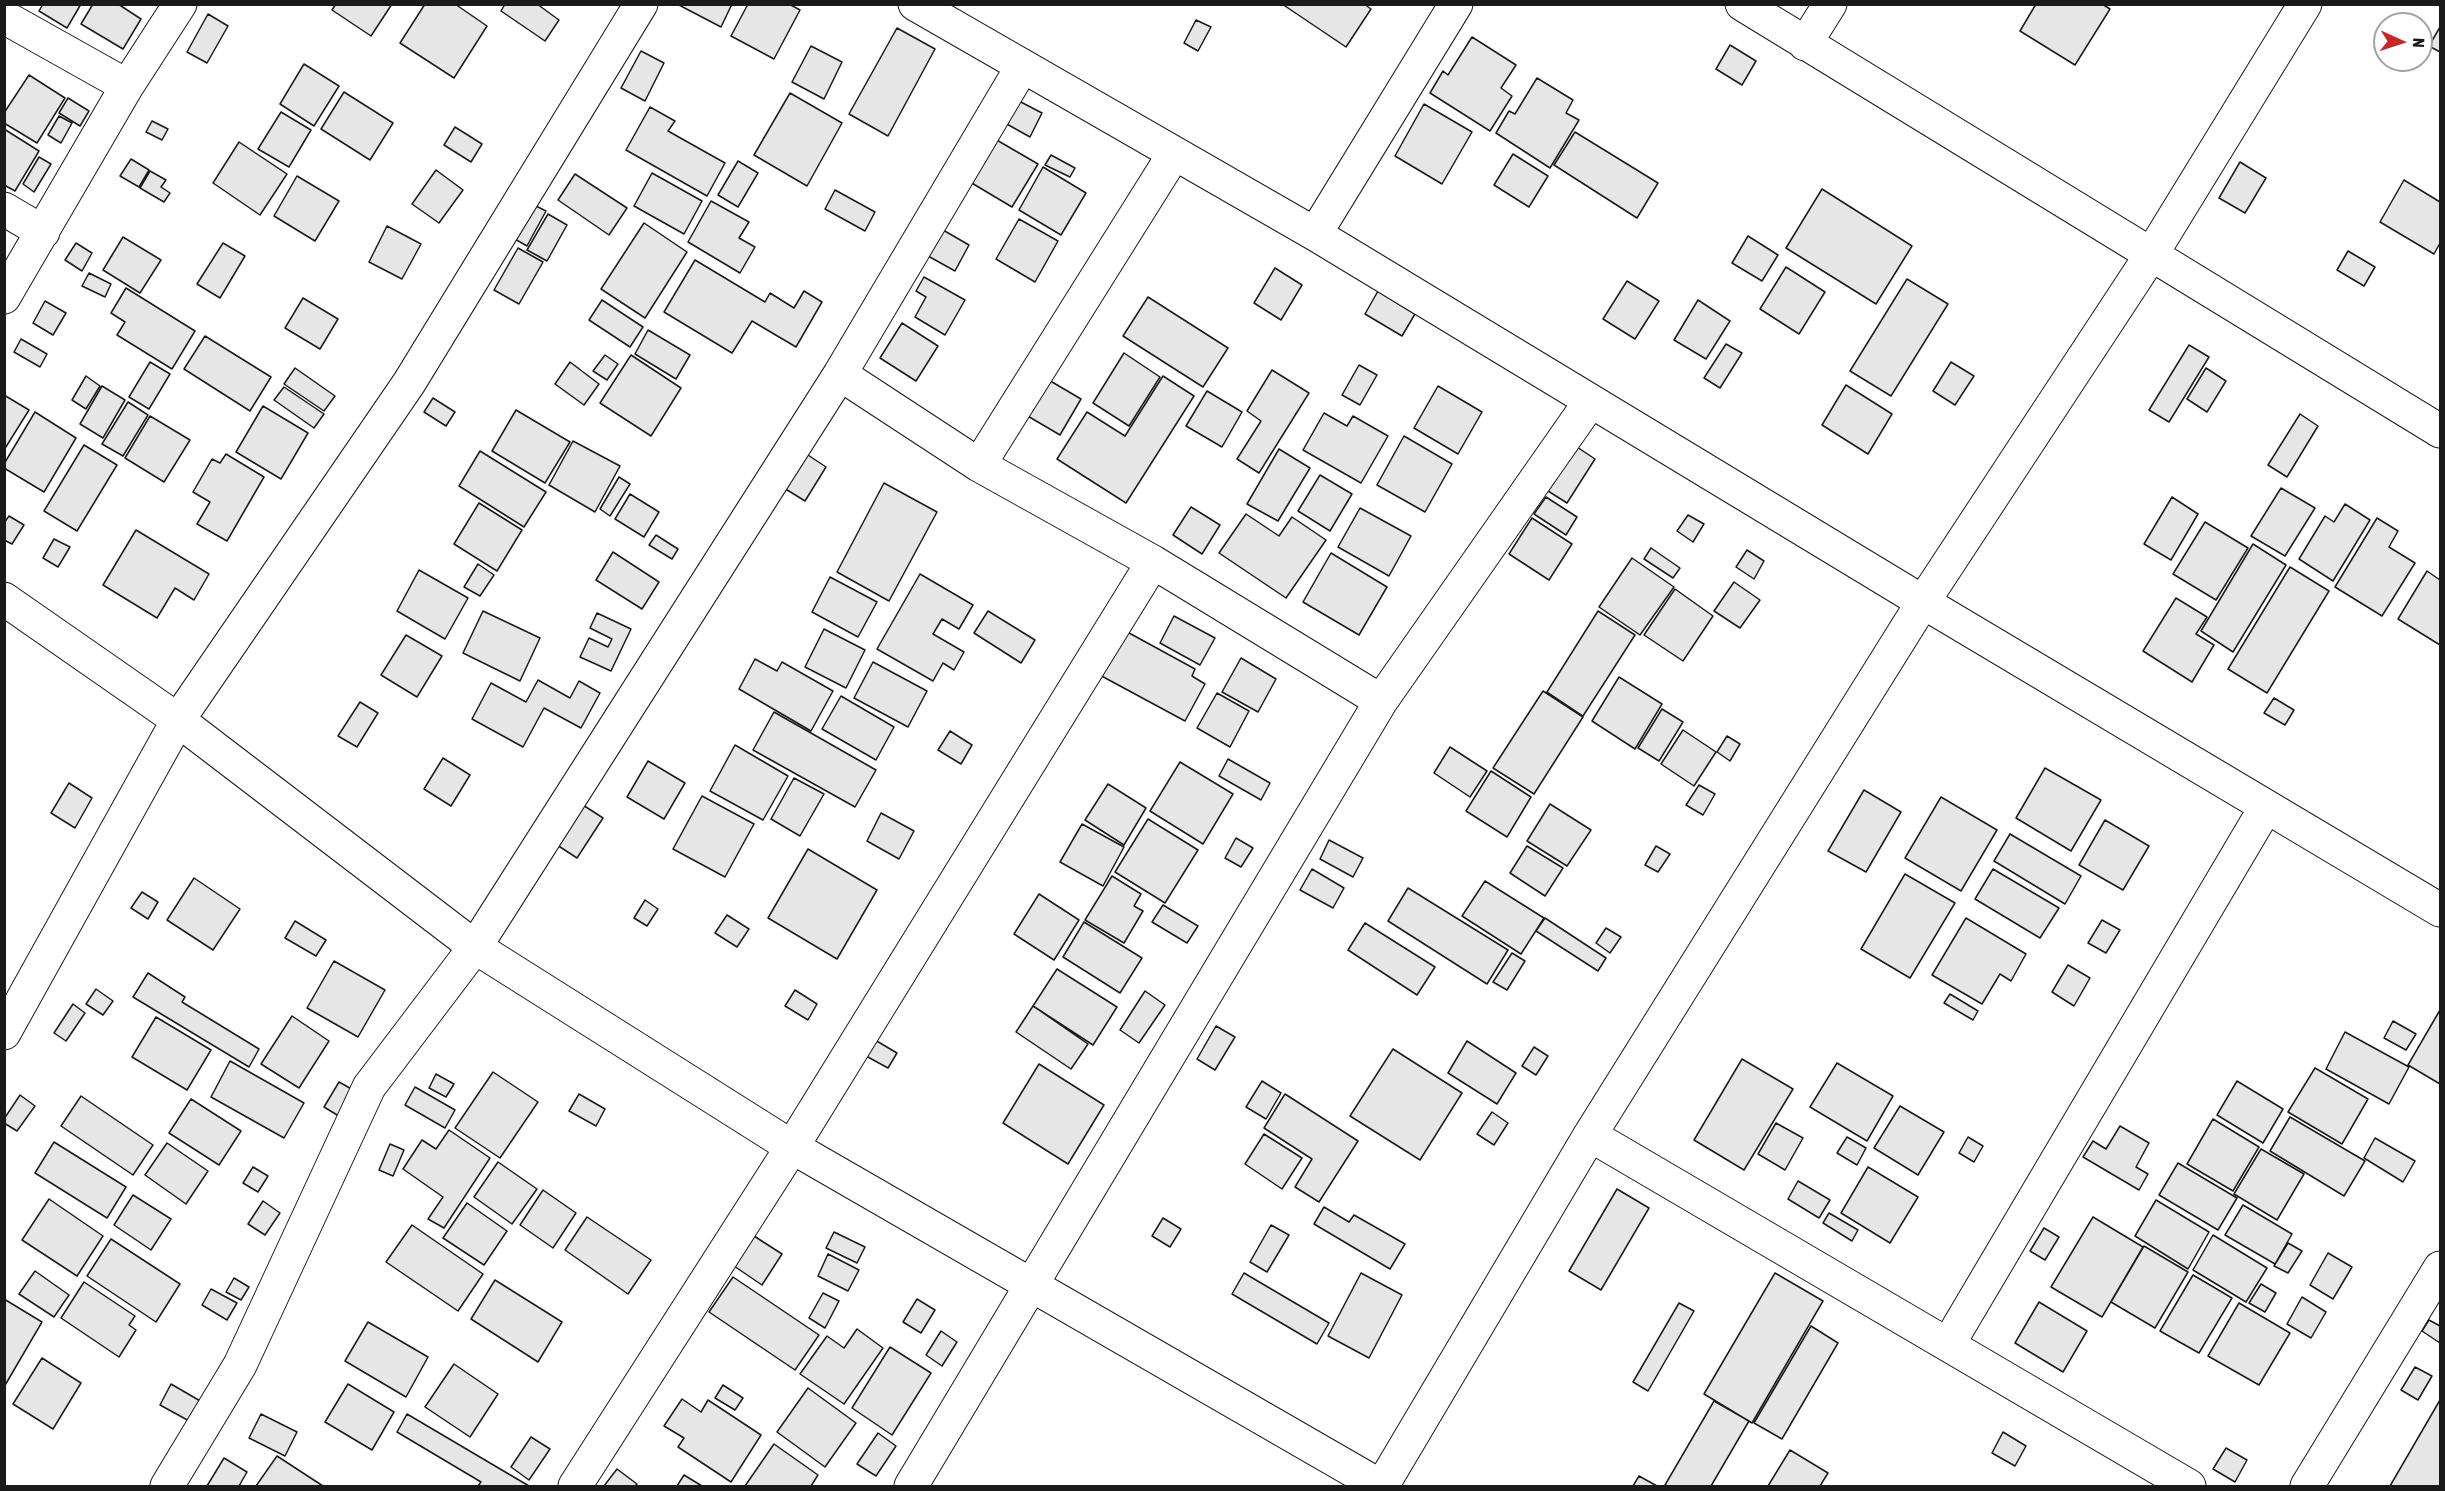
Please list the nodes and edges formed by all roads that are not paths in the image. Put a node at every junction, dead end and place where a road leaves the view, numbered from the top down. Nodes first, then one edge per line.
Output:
1 (180, 4) edge
2 (642, 4) edge
3 (915, 4) edge
4 (1456, 4) edge
5 (1742, 4) edge
6 (1830, 4) edge
7 (2305, 4) edge
8 (4, 17) edge
9 (1805, 44) junction
10 (1022, 67) junction
11 (127, 86) junction
12 (1173, 154) junction
13 (4, 209) edge
14 (43, 231) junction
15 (1315, 234) junction
16 (2151, 255) junction
17 (4, 297) edge
18 (840, 374) junction
19 (1590, 402) junction
20 (2440, 431) edge
21 (979, 465) junction
22 (1153, 562) junction
23 (4, 599) edge
24 (1923, 602) junction
25 (1381, 701) junction
26 (178, 720) junction
27 (2266, 807) junction
28 (2440, 910) edge
29 (475, 947) junction
30 (4, 1033) edge
31 (1590, 1135) junction
32 (792, 1147) junction
33 (2437, 1282) edge
34 (1030, 1284) junction
35 (1949, 1343) junction
36 (167, 1486) edge
37 (575, 1486) edge
38 (911, 1486) edge
39 (1381, 1486) edge
40 (2189, 1486) edge
41 (2307, 1486) edge

1 - 11 street
2 - 26 street
3 - 10 street
4 - 15 street
5 - 9 street
6 - 9 street
7 - 16 street
8 - 11 street
9 - 16 street
10 - 12 street
10 - 18 street
11 - 14 street
12 - 15 street
12 - 21 street
13 - 14 street
14 - 17 street
15 - 19 street
16 - 20 street
16 - 24 street
18 - 21 street
18 - 29 street
19 - 24 street
19 - 25 street
21 - 22 street
22 - 25 street
22 - 32 street
23 - 26 street
24 - 27 street
24 - 31 street
25 - 34 street
26 - 29 street
26 - 30 street
27 - 28 street
27 - 35 street
29 - 32 street
29 - 36 street
31 - 35 street
31 - 39 street
32 - 34 street
32 - 37 street
33 - 41 street
34 - 38 street
34 - 39 street
35 - 40 street

